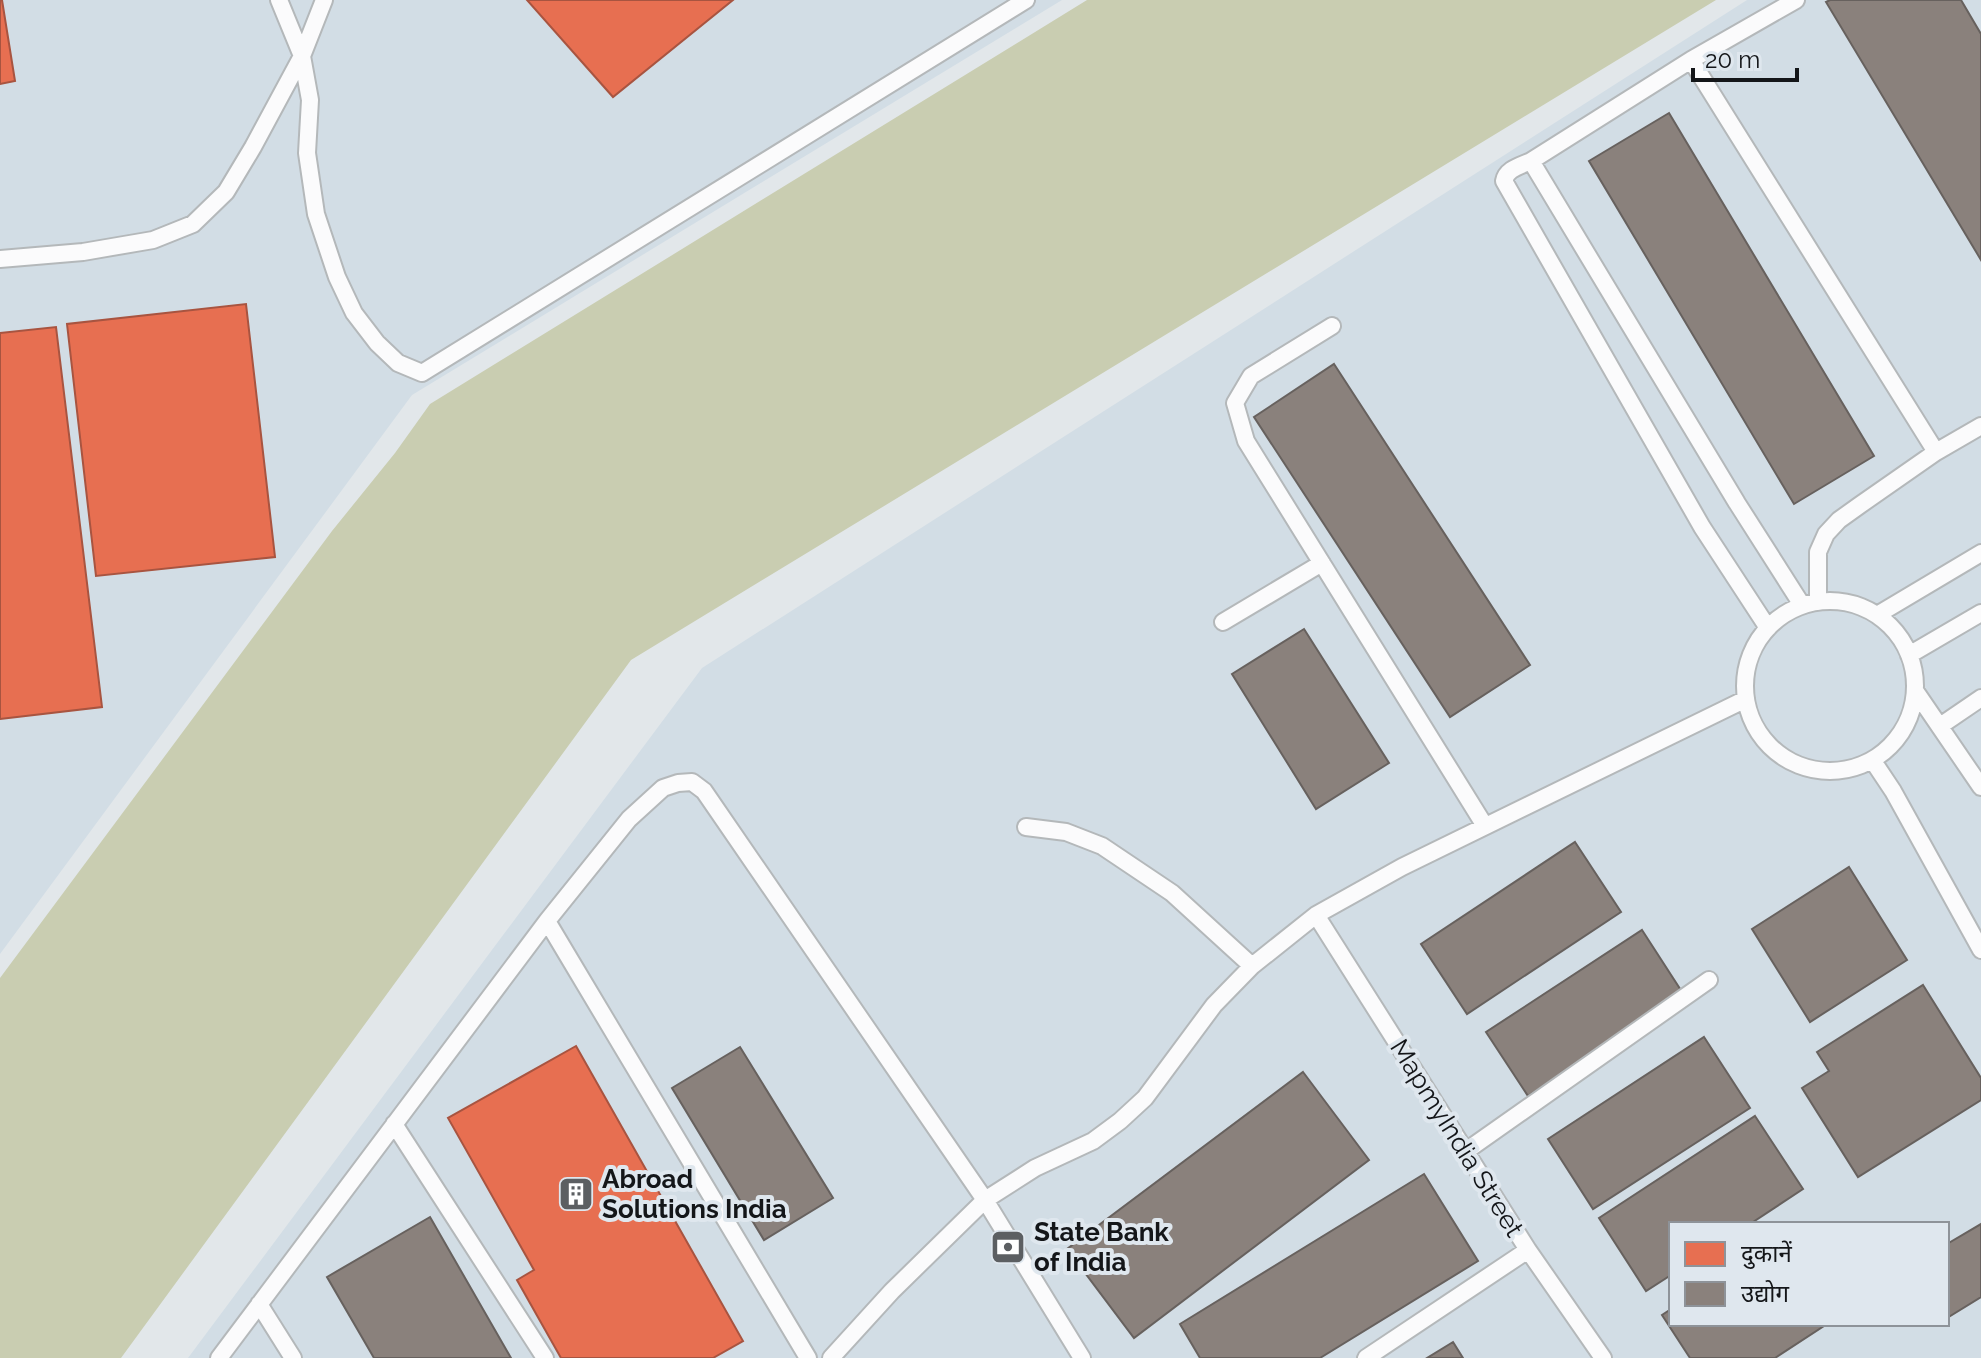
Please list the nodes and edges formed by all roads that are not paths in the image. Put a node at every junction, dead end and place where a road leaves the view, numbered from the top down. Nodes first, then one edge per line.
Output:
1 (279, 0) edge
2 (324, 0) edge
3 (1026, 0) edge
4 (1796, 0) edge
5 (302, 56) junction
6 (1691, 60) junction
7 (1531, 161) junction
8 (0, 259) edge
9 (1332, 326) dead end
10 (1981, 426) edge
11 (1936, 452) junction
12 (1981, 553) edge
13 (1322, 563) junction
14 (1810, 604) junction
15 (1981, 613) edge
16 (1877, 615) junction
17 (1223, 622) dead end
18 (1768, 628) junction
19 (1909, 655) junction
20 (1916, 692) junction
21 (1981, 698) edge
22 (1746, 699) junction
23 (1940, 726) junction
24 (1873, 761) junction
25 (1981, 787) edge
26 (1485, 826) junction
27 (1026, 827) dead end
28 (1316, 915) junction
29 (547, 921) junction
30 (1981, 950) edge
31 (1252, 966) junction
32 (1709, 980) dead end
33 (394, 1124) junction
34 (1466, 1151) junction
35 (985, 1200) junction
36 (1528, 1250) junction
37 (259, 1304) junction
38 (219, 1358) edge
39 (293, 1358) edge
40 (545, 1358) edge
41 (808, 1358) edge
42 (831, 1358) edge
43 (1082, 1358) edge
44 (1366, 1358) edge
45 (1603, 1358) edge

1 - 5 lane
2 - 5 lane
3 - 5 lane
4 - 6 lane
5 - 8 lane
6 - 7 lane
6 - 11 lane
7 - 14 lane
7 - 18 lane
9 - 13 lane
10 - 11 lane
11 - 14 lane
12 - 16 lane
13 - 17 lane
13 - 26 lane
14 - 16 lane
14 - 18 lane
15 - 19 lane
16 - 19 lane
18 - 22 lane
19 - 20 lane
20 - 23 lane
20 - 24 lane
21 - 23 lane
22 - 24 lane
22 - 26 lane
23 - 25 lane
24 - 30 lane
26 - 28 lane
27 - 31 lane
28 - 31 lane
28 - 34 lane, MapmyIndia Street
29 - 33 lane
29 - 35 lane
29 - 41 lane
31 - 35 lane
32 - 34 lane
33 - 37 lane
33 - 40 lane
34 - 36 lane, MapmyIndia Street
35 - 42 lane
35 - 43 lane
36 - 44 lane
36 - 45 lane, MapmyIndia Street
37 - 38 lane
37 - 39 lane

